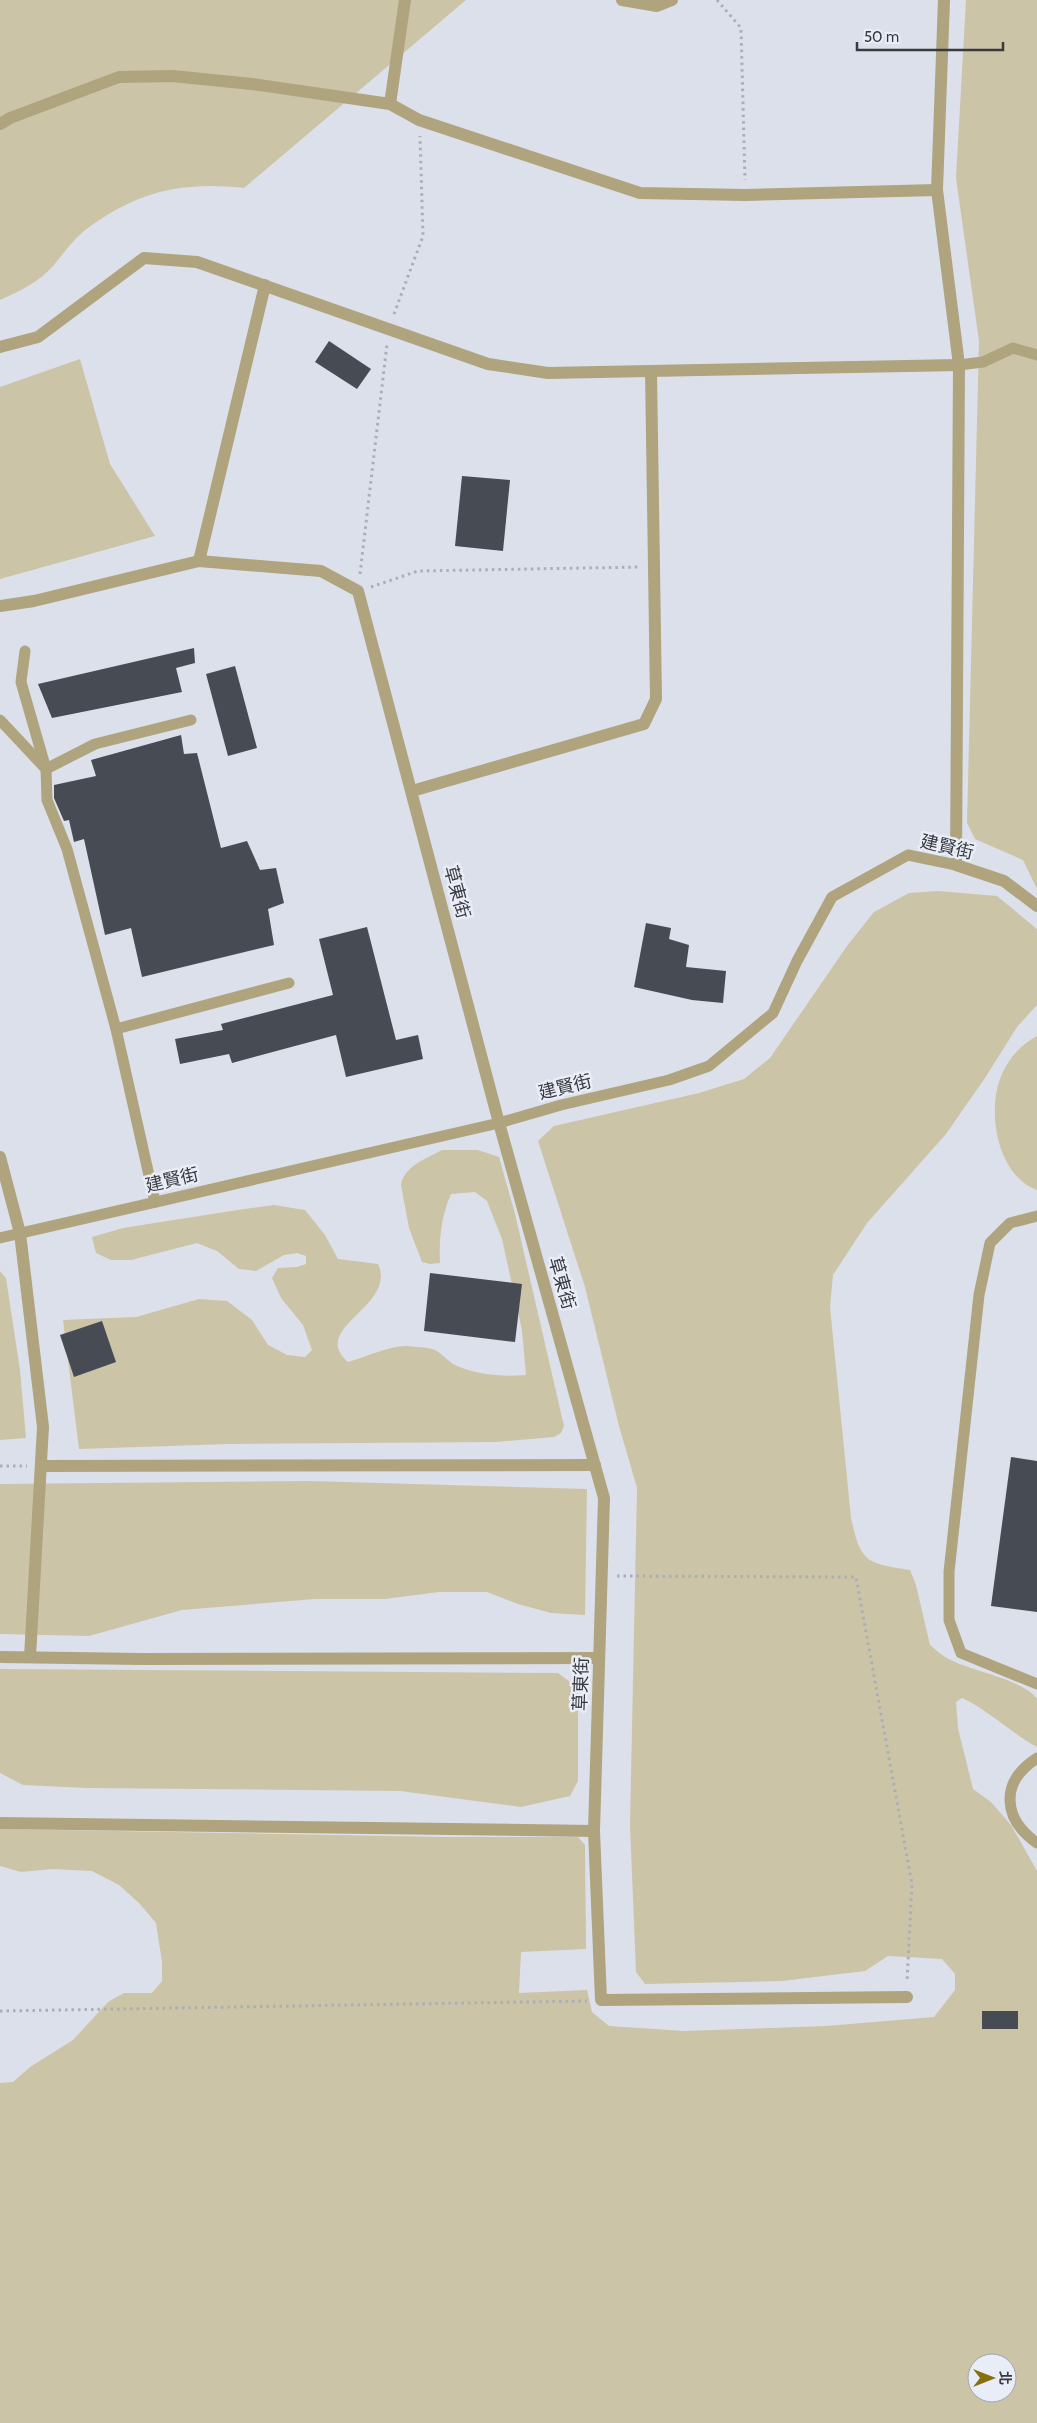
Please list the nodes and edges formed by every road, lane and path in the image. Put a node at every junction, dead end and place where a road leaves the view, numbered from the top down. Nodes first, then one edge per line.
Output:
1 (404, 0) edge
2 (622, 0) edge
3 (672, 0) edge
4 (717, 0) edge
5 (944, 0) edge
6 (390, 104) junction
7 (419, 120) junction
8 (0, 124) edge
9 (937, 190) junction
10 (746, 195) junction
11 (265, 285) junction
12 (389, 328) junction
13 (0, 347) edge
14 (1037, 355) edge
15 (958, 365) junction
16 (651, 371) junction
17 (199, 561) junction
18 (654, 566) junction
19 (358, 591) junction
20 (0, 606) edge
21 (25, 651) dead end
22 (0, 720) edge
23 (190, 720) dead end
24 (46, 768) junction
25 (412, 791) junction
26 (956, 864) junction
27 (1037, 906) edge
28 (290, 983) dead end
29 (116, 1029) junction
30 (499, 1123) junction
31 (0, 1157) edge
32 (155, 1202) junction
33 (1037, 1216) edge
34 (20, 1233) junction
35 (0, 1238) edge
36 (595, 1465) junction
37 (0, 1466) edge
38 (41, 1466) junction
39 (602, 1576) junction
40 (0, 1657) edge
41 (30, 1657) junction
42 (599, 1658) junction
43 (1037, 1684) edge
44 (1037, 1758) edge
45 (0, 1823) edge
46 (594, 1831) junction
47 (1037, 1843) edge
48 (907, 1997) joint
49 (600, 2000) junction
50 (0, 2011) edge

1 - 6 street
2 - 3 street
4 - 10 path
5 - 9 street
6 - 7 street
6 - 8 street
7 - 10 street
7 - 12 path
9 - 10 street
9 - 15 street
11 - 12 street
11 - 13 street
11 - 17 street
12 - 16 street
12 - 19 path
14 - 15 lane
15 - 16 street
15 - 26 street
16 - 18 street
17 - 19 street
17 - 20 street
18 - 19 path
18 - 25 street
19 - 25 street, 草東街
21 - 24 lane
22 - 24 lane
23 - 24 lane
24 - 29 lane
25 - 30 street, 草東街
26 - 27 street, 建賢街
26 - 30 lane, 建賢街
28 - 29 lane
29 - 32 lane
30 - 32 lane, 建賢街
30 - 36 street, 草東街
31 - 34 street
32 - 34 lane, 建賢街
33 - 43 lane
34 - 35 lane, 建賢街
34 - 38 street
36 - 38 street
36 - 39 street, 草東街
37 - 38 path
38 - 41 street
39 - 42 street, 草東街
39 - 48 path
40 - 41 street
41 - 42 street
42 - 46 street, 草東街
44 - 47 lane
45 - 46 street
46 - 49 street, 草東街
48 - 49 street
49 - 50 path

